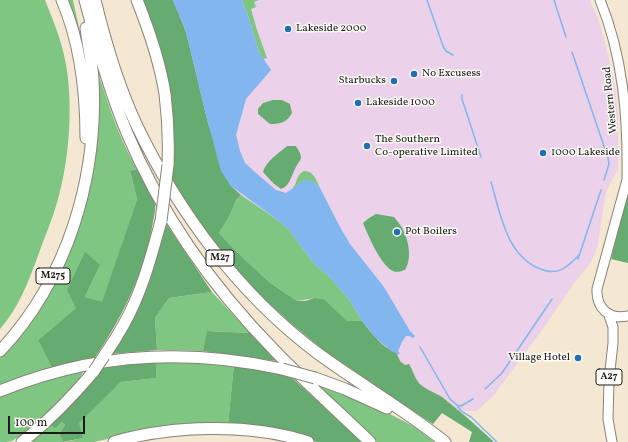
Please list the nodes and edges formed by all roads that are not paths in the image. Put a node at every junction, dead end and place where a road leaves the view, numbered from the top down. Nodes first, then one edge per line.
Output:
1 (62, 0) edge
2 (81, 0) edge
3 (85, 0) edge
4 (96, 0) edge
5 (137, 0) edge
6 (600, 0) edge
7 (627, 176) edge
8 (83, 190) junction
9 (608, 313) junction
10 (628, 316) edge
11 (0, 351) edge
12 (0, 391) edge
13 (444, 441) edge
14 (22, 442) edge
15 (114, 442) edge
16 (308, 442) edge
17 (370, 442) edge
18 (612, 442) edge

1 - 8 highway, M275
2 - 8 highway
3 - 17 highway, M27
4 - 13 highway, M27
5 - 14 highway, bridge
6 - 7 main road, Western Road
7 - 9 main road, Western Road
8 - 11 highway, M275
9 - 10 main road
9 - 18 main road, A27
12 - 13 highway, bridge
15 - 16 highway

